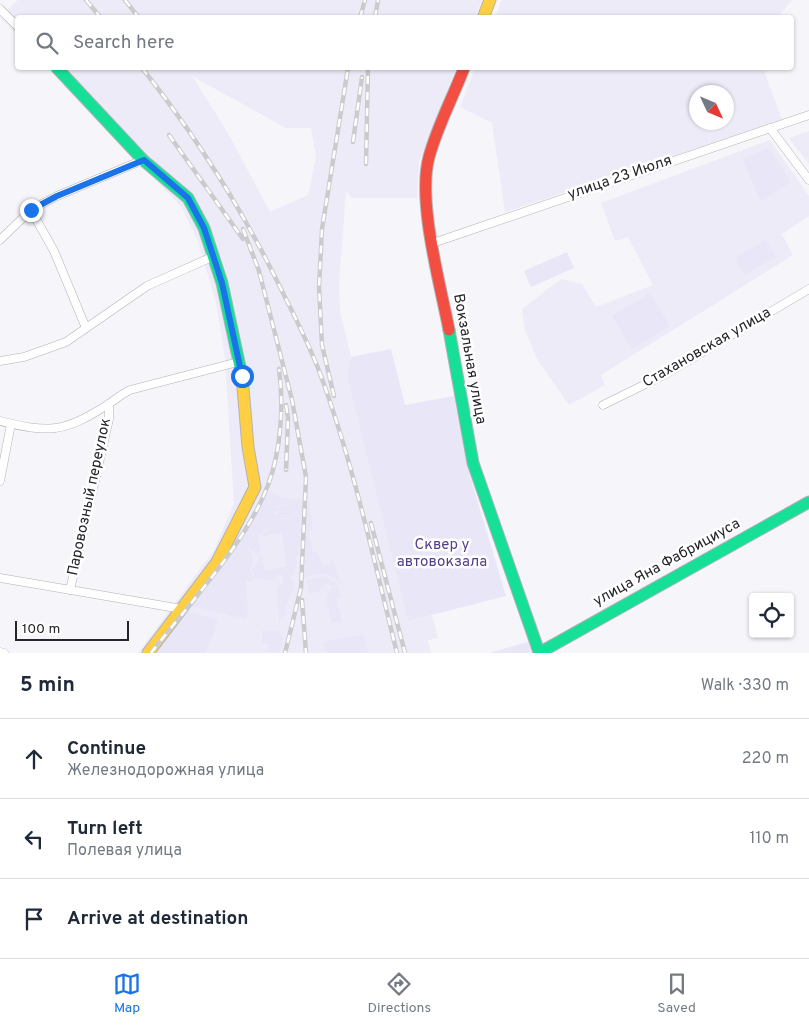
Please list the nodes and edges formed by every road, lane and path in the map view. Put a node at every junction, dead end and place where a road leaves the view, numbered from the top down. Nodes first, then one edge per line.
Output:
1 (490, 0) edge
2 (0, 9) edge
3 (484, 15) edge
4 (15, 24) edge
5 (59, 70) edge
6 (463, 70) edge
7 (809, 116) edge
8 (770, 128) junction
9 (144, 160) junction
10 (809, 180) edge
11 (31, 210) junction
12 (0, 240) edge
13 (433, 243) junction
14 (212, 257) junction
15 (809, 289) edge
16 (86, 328) junction
17 (0, 361) edge
18 (238, 362) junction
19 (109, 404) junction
20 (603, 405) dead end
21 (0, 421) edge
22 (11, 424) junction
23 (0, 481) edge
24 (809, 502) edge
25 (0, 578) edge
26 (70, 590) junction
27 (182, 609) junction
28 (0, 652) edge
29 (4, 653) edge
30 (148, 653) edge
31 (539, 653) edge

1 - 3 main road
2 - 4 street
5 - 9 main road
6 - 13 main road, Вокзальная улица
7 - 8 street, улица 23 Июля
8 - 10 street
8 - 13 street, улица 23 Июля
9 - 11 street
9 - 14 main road
11 - 12 street
11 - 16 street
13 - 31 main road, Вокзальная улица
14 - 16 street
14 - 18 main road
15 - 20 street, Стахановская улица
16 - 17 street
18 - 19 street
18 - 27 main road
19 - 22 street
19 - 26 street, Паровозный переулок
21 - 22 street
22 - 23 street
24 - 31 main road, улица Яна Фабрициуса
25 - 26 street
26 - 27 street
27 - 30 main road
28 - 29 street

